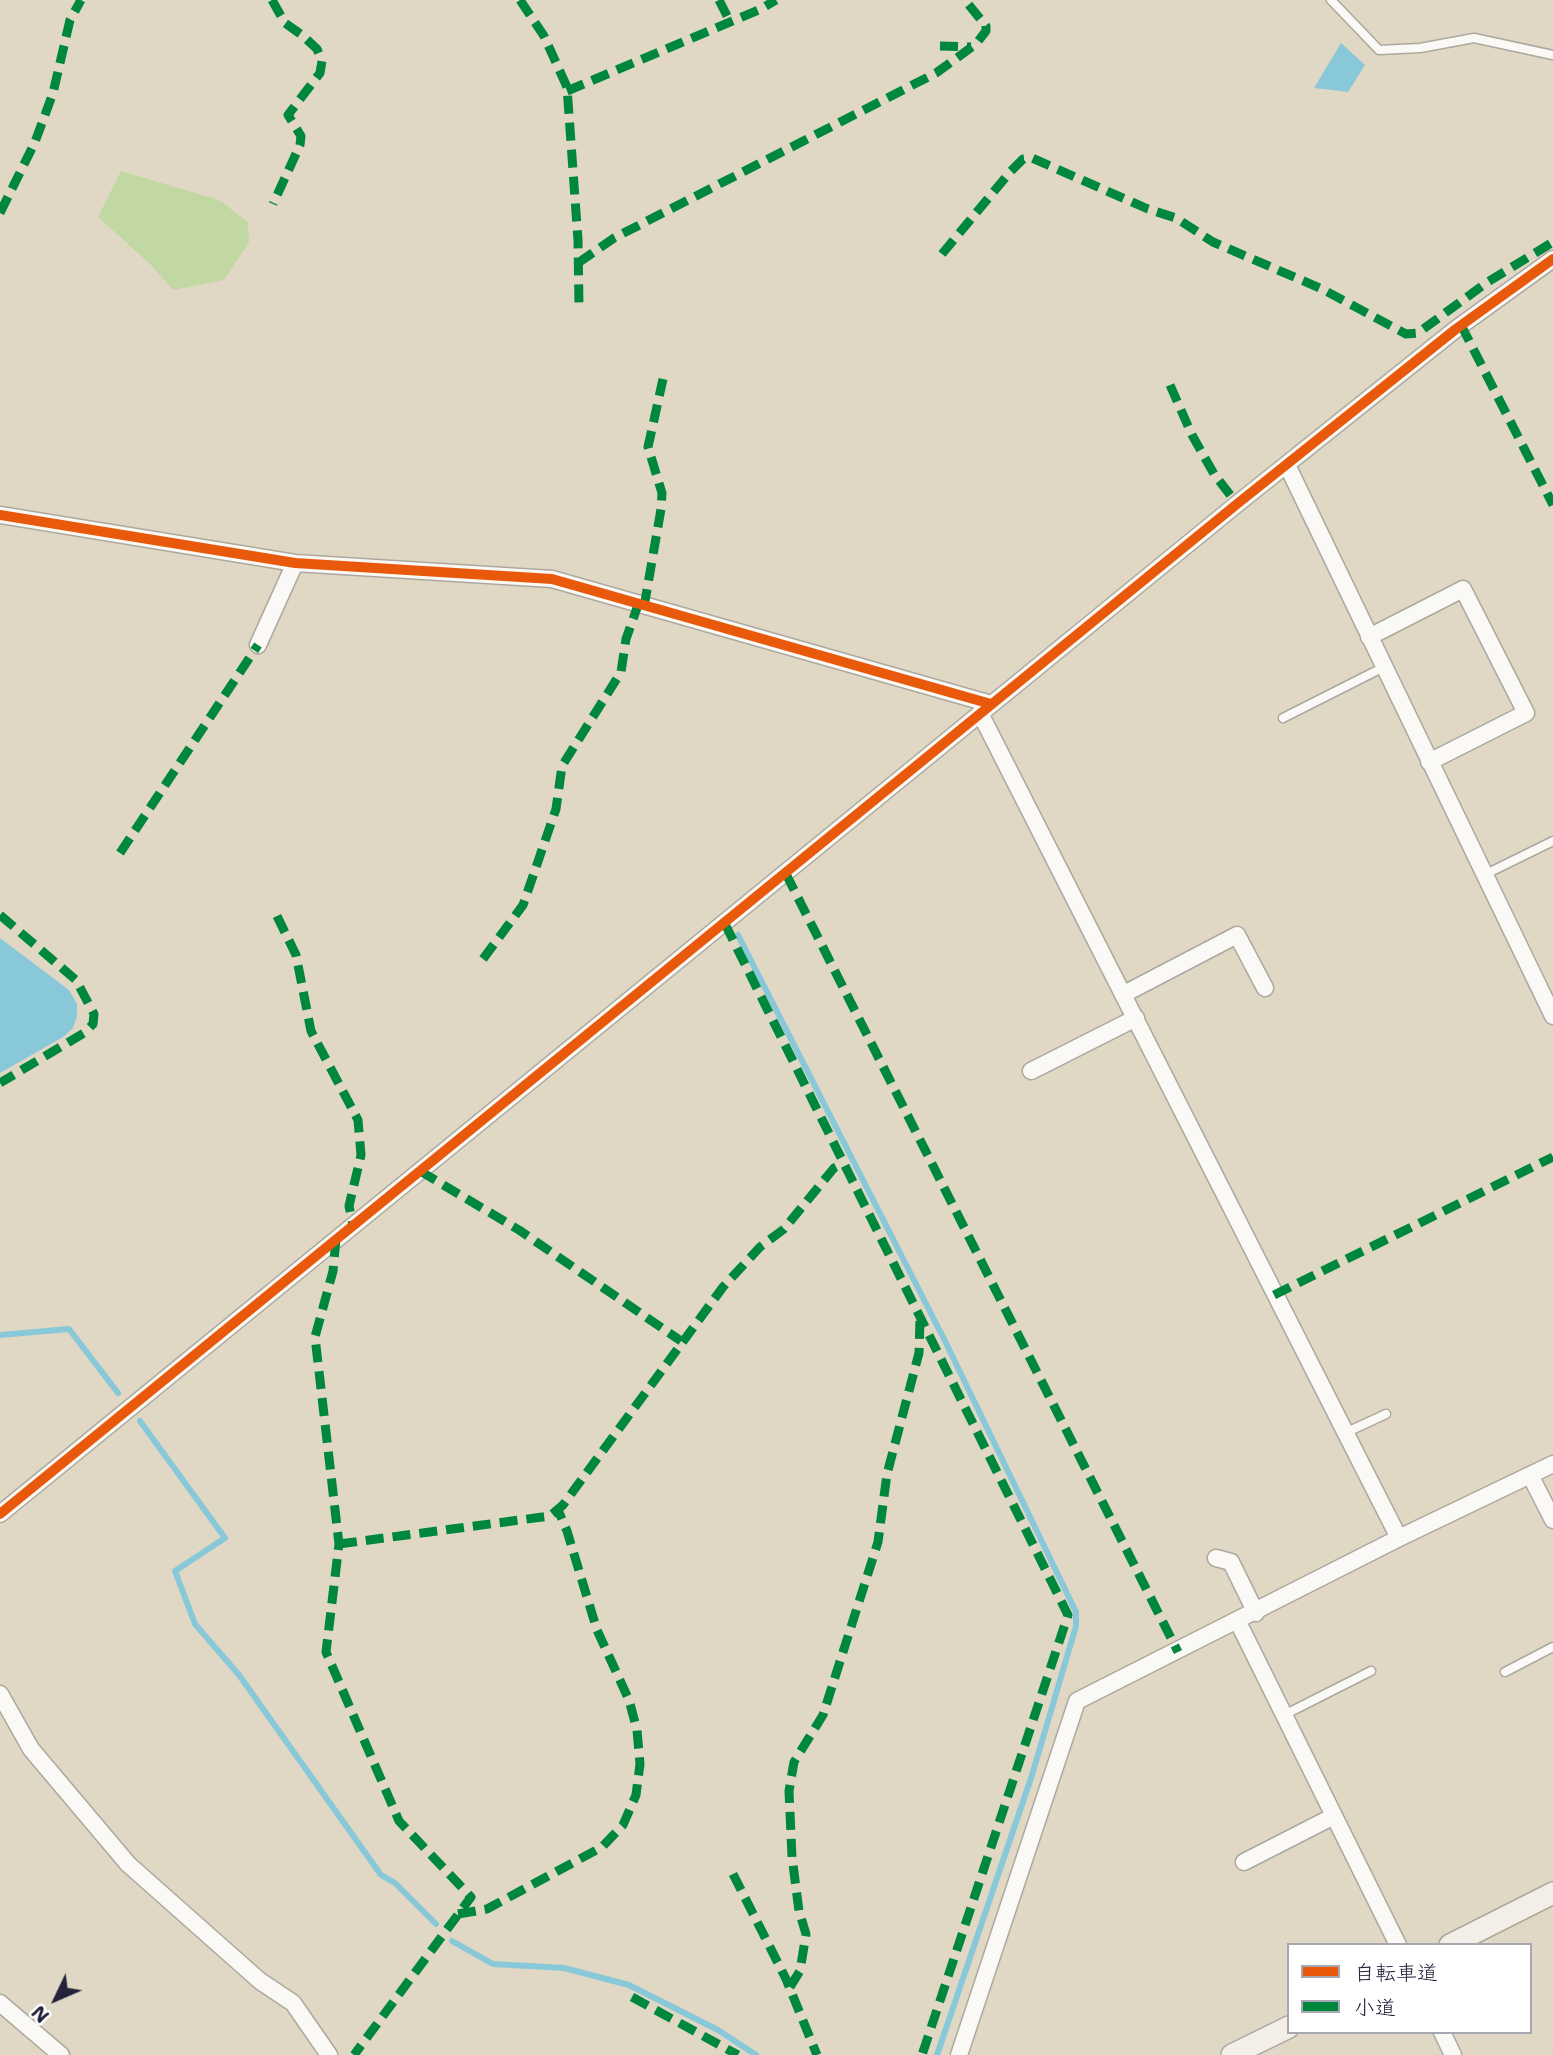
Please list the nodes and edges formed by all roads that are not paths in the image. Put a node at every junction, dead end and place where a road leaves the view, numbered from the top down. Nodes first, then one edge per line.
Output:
1 (1331, 0) edge
2 (1553, 55) edge
3 (1553, 259) edge
4 (1287, 465) junction
5 (0, 515) edge
6 (295, 563) junction
7 (1369, 637) junction
8 (258, 645) dead end
9 (1384, 667) junction
10 (986, 708) junction
11 (1283, 718) dead end
12 (1429, 762) junction
13 (1553, 841) edge
14 (1484, 875) junction
15 (1265, 988) dead end
16 (1124, 994) junction
17 (1553, 1016) edge
18 (1136, 1018) junction
19 (1031, 1071) dead end
20 (1386, 1414) dead end
21 (1345, 1433) junction
22 (1553, 1464) edge
23 (1530, 1475) junction
24 (0, 1514) edge
25 (1553, 1520) edge
26 (1399, 1538) junction
27 (1216, 1558) dead end
28 (1256, 1612) junction
29 (1238, 1622) junction
30 (1553, 1647) edge
31 (1371, 1671) dead end
32 (1505, 1672) dead end
33 (0, 1694) edge
34 (1284, 1715) junction
35 (1334, 1816) junction
36 (1244, 1862) dead end
37 (1553, 1893) edge
38 (1397, 1943) edge
39 (1454, 1943) edge
40 (0, 2003) edge
41 (1287, 2027) edge
42 (1443, 2034) edge
43 (61, 2055) edge
44 (329, 2055) edge
45 (959, 2055) edge
46 (1233, 2055) edge
47 (1453, 2055) edge

1 - 2 lane
3 - 4 street
4 - 7 street
4 - 10 street
5 - 6 street
6 - 8 street
6 - 10 street
7 - 9 street
7 - 12 street
9 - 11 lane
9 - 12 street
10 - 16 street
10 - 24 street
12 - 14 street
13 - 14 lane
14 - 17 street
15 - 16 street
16 - 18 street
18 - 19 street
18 - 21 street
20 - 21 lane
21 - 26 street
22 - 23 street
23 - 25 street
23 - 26 street
26 - 28 street
27 - 28 street
28 - 29 street
29 - 34 street
29 - 45 street
30 - 32 lane
31 - 34 lane
33 - 44 street
34 - 35 street
35 - 36 street
35 - 38 street
37 - 39 main road
40 - 43 street
41 - 46 main road
42 - 47 street

